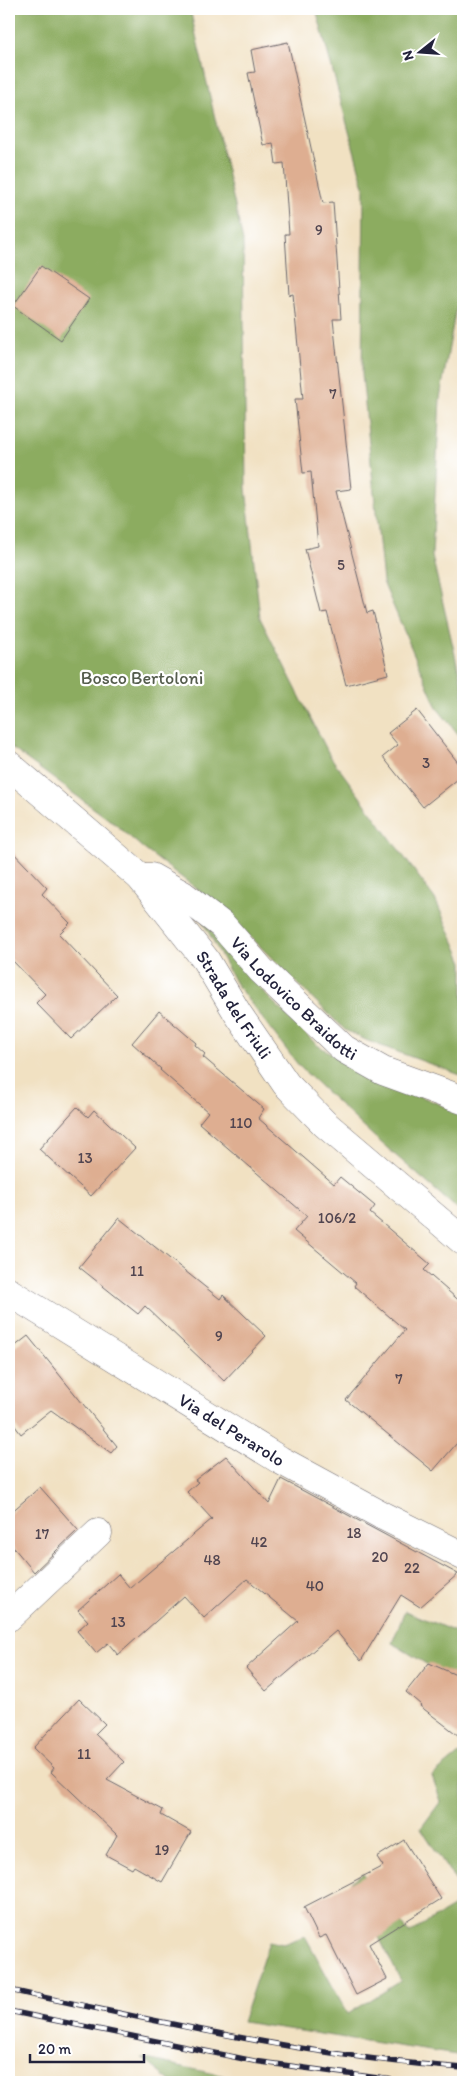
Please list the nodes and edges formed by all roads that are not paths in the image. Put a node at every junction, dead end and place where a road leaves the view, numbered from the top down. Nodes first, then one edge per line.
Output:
1 (9, 765) edge
2 (140, 877) junction
3 (463, 1100) edge
4 (463, 1241) edge
5 (9, 1292) edge
6 (98, 1533) dead end
7 (463, 1556) edge
8 (9, 1617) edge

1 - 2 street, Strada del Friuli
2 - 3 street, Via Lodovico Braidotti
2 - 4 street, Strada del Friuli
5 - 7 street, Via del Perarolo
6 - 8 street

